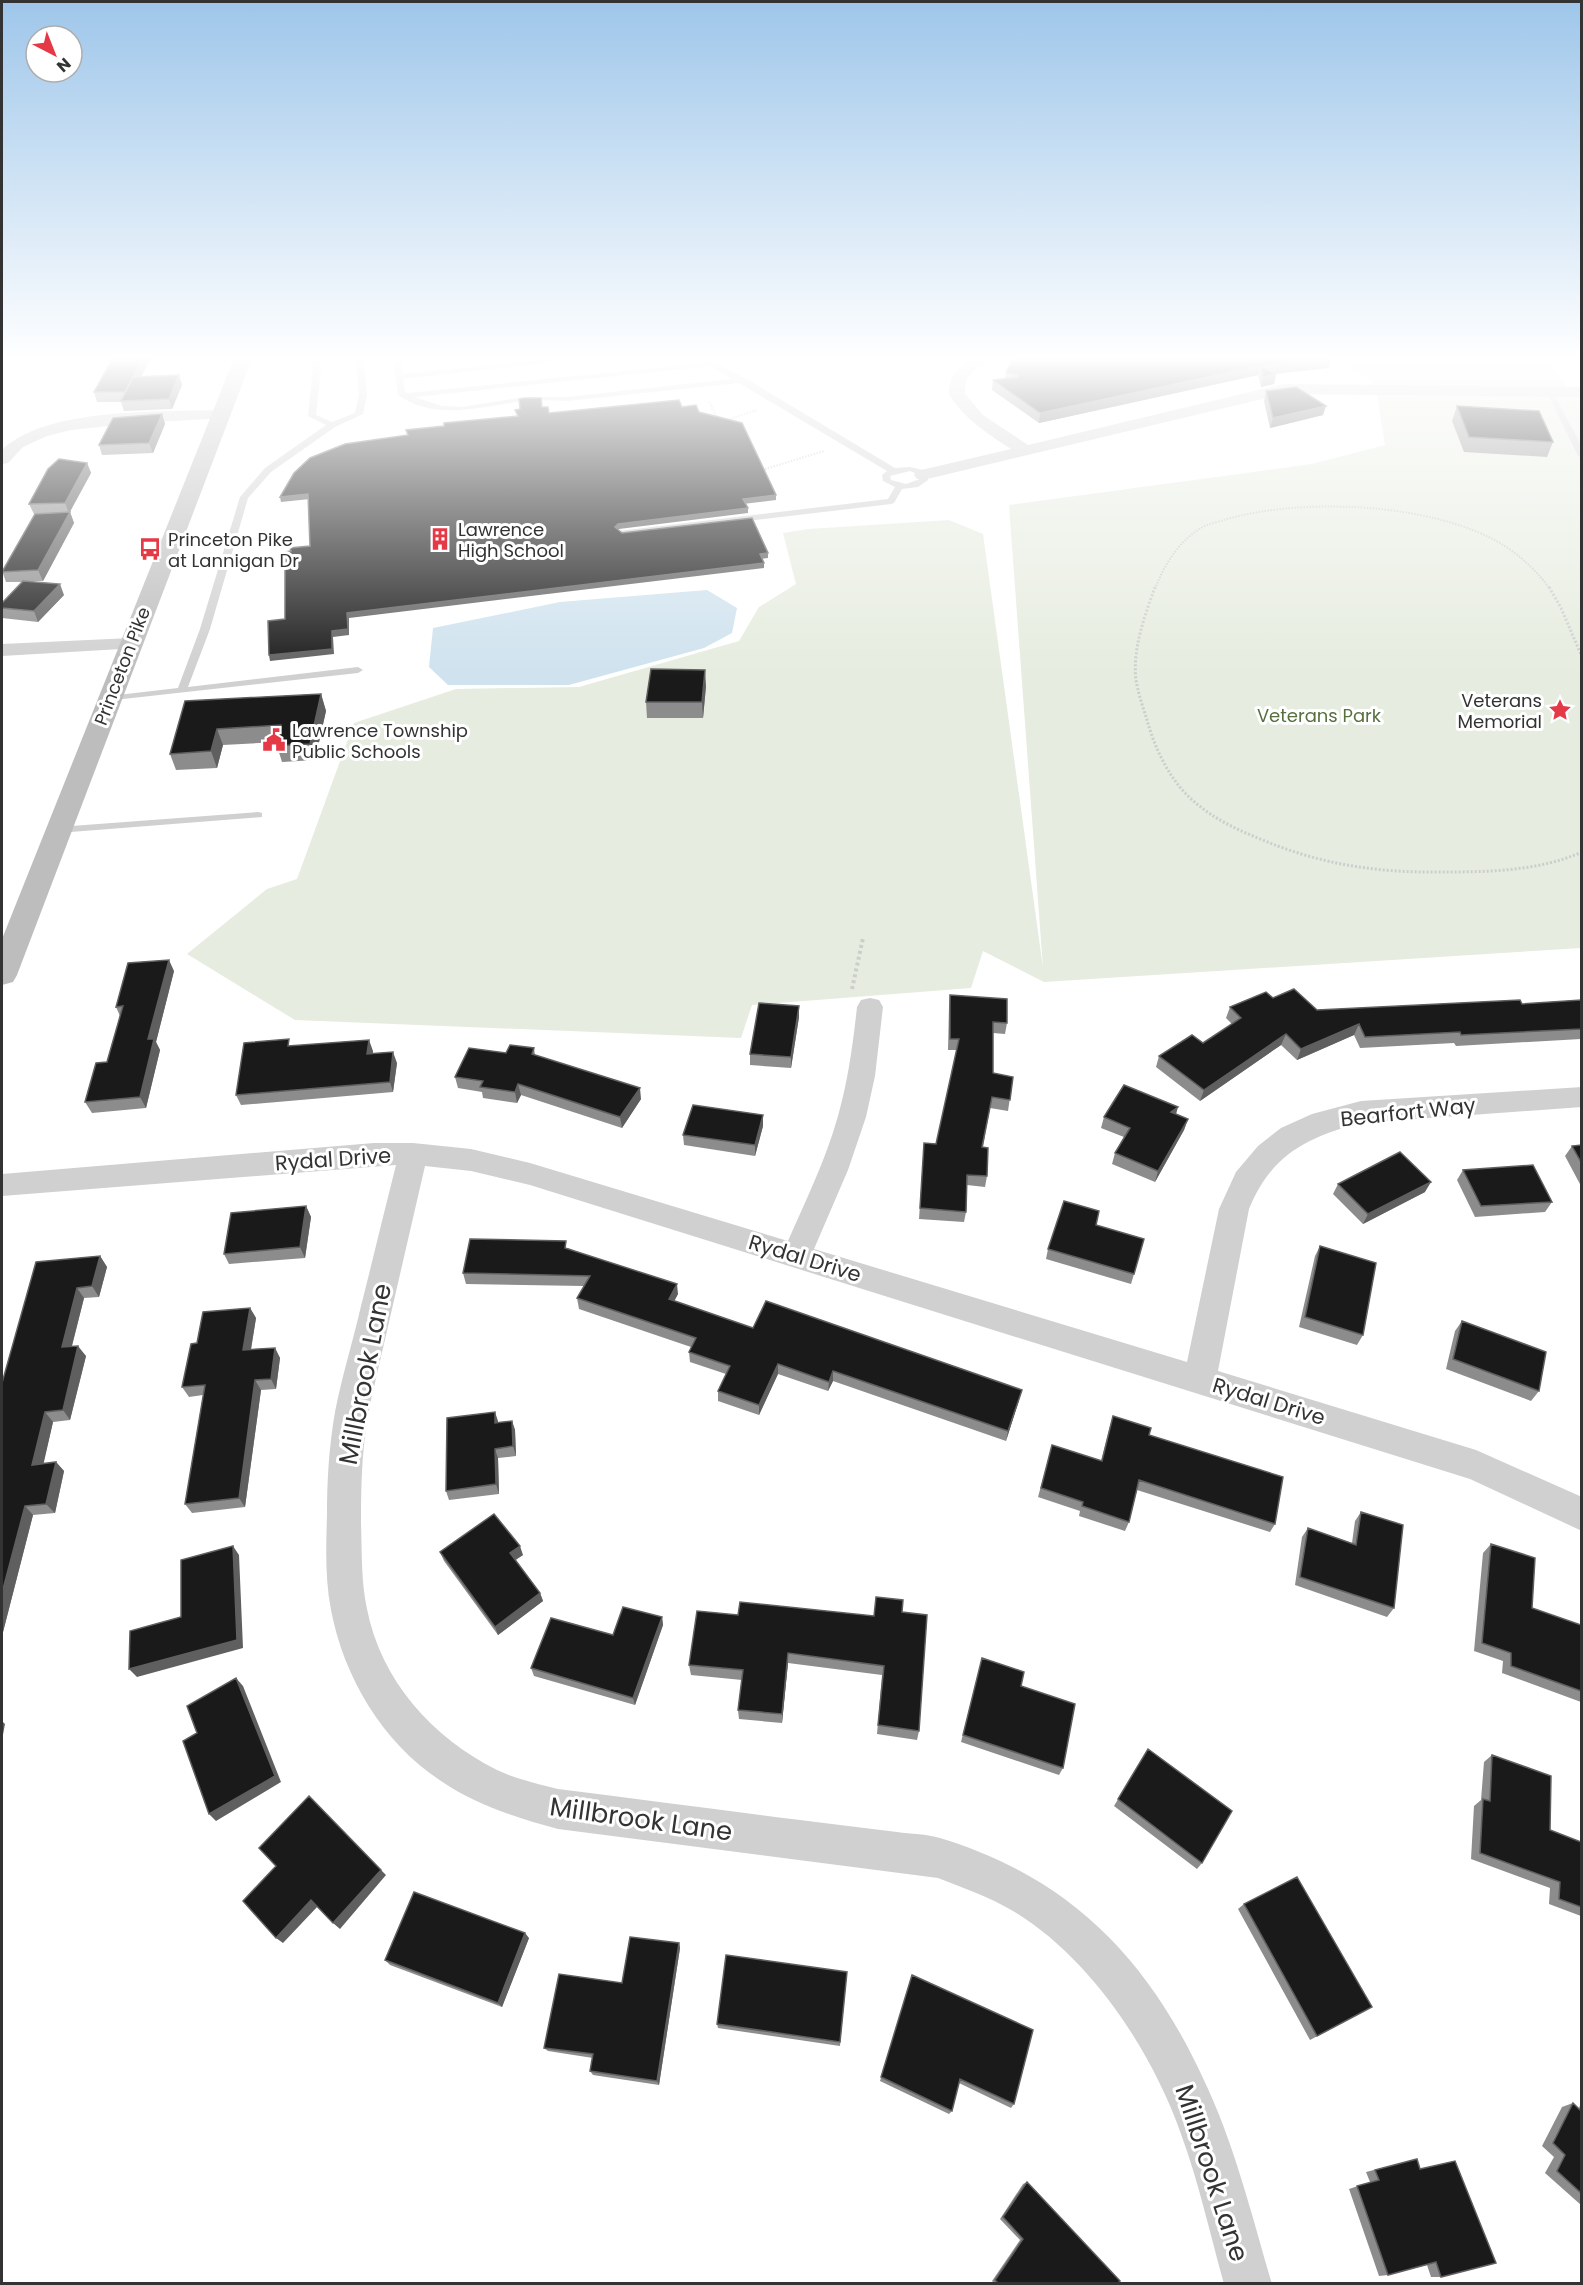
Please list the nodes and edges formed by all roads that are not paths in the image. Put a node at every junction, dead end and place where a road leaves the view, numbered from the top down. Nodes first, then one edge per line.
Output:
1 (202, 463) edge
2 (279, 463) edge
3 (878, 463) edge
4 (972, 463) edge
5 (892, 471) junction
6 (923, 475) junction
7 (900, 486) junction
8 (622, 533) edge
9 (131, 644) junction
10 (2, 650) edge
11 (358, 670) dead end
12 (182, 691) junction
13 (109, 699) junction
14 (258, 816) dead end
15 (58, 830) junction
16 (4, 963) edge
17 (870, 1007) dead end
18 (1581, 1097) edge
19 (413, 1155) junction
20 (2, 1185) edge
21 (796, 1256) junction
22 (1200, 1379) junction
23 (1581, 1515) edge
24 (1248, 2283) edge

1 - 9 main road, Princeton Pike
2 - 12 lane
3 - 5 lane
4 - 6 street
5 - 6 lane
5 - 7 lane
6 - 7 lane
7 - 8 lane
9 - 10 street
9 - 13 main road, Princeton Pike
11 - 12 lane
12 - 13 lane
13 - 15 main road, Princeton Pike
14 - 15 lane
15 - 16 main road, Princeton Pike
17 - 21 street
18 - 22 street, Bearfort Way
19 - 20 street, Rydal Drive
19 - 21 street, Rydal Drive
19 - 24 street, Millbrook Lane
21 - 22 street, Rydal Drive
22 - 23 street, Rydal Drive

